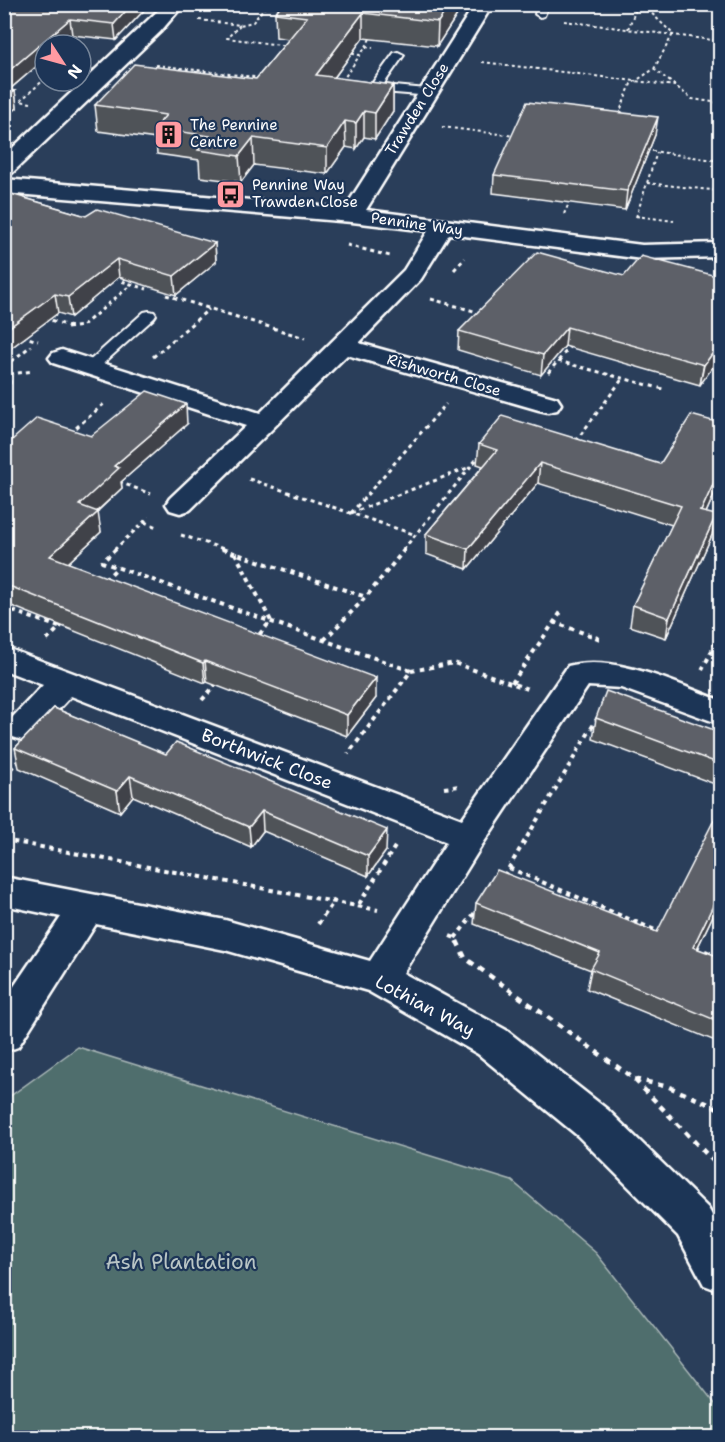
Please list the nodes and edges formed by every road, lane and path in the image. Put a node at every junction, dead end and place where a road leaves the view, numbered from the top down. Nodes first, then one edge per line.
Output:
1 (267, 4) edge
2 (484, 4) edge
3 (640, 4) edge
4 (664, 4) edge
5 (170, 10) edge
6 (720, 11) edge
7 (561, 20) dead end
8 (240, 25) junction
9 (367, 29) edge
10 (628, 29) junction
11 (673, 34) junction
12 (720, 41) edge
13 (294, 46) edge
14 (366, 47) junction
15 (376, 48) dead end
16 (338, 52) edge
17 (360, 55) junction
18 (398, 55) dead end
19 (450, 57) junction
20 (116, 67) junction
21 (654, 69) junction
22 (267, 79) edge
23 (634, 81) junction
24 (675, 86) junction
25 (337, 88) edge
26 (427, 93) junction
27 (720, 103) edge
28 (408, 123) junction
29 (622, 125) edge
30 (520, 137) edge
31 (636, 149) edge
32 (657, 152) junction
33 (720, 161) edge
34 (4, 168) edge
35 (647, 183) junction
36 (4, 186) edge
37 (720, 191) edge
38 (573, 195) edge
39 (352, 214) junction
40 (561, 220) dead end
41 (634, 222) dead end
42 (442, 227) junction
43 (720, 250) edge
44 (130, 275) edge
45 (111, 278) edge
46 (121, 281) junction
47 (154, 291) dead end
48 (165, 294) dead end
49 (427, 298) dead end
50 (210, 308) junction
51 (484, 314) edge
52 (149, 315) dead end
53 (38, 316) edge
54 (72, 327) dead end
55 (16, 334) edge
56 (311, 339) dead end
57 (576, 339) edge
58 (38, 341) dead end
59 (340, 345) junction
60 (62, 358) dead end
61 (148, 361) dead end
62 (558, 361) junction
63 (91, 368) junction
64 (623, 378) junction
65 (466, 381) junction
66 (4, 383) edge
67 (10, 385) dead end
68 (663, 389) dead end
69 (112, 396) dead end
70 (538, 401) joint
71 (265, 423) junction
72 (61, 440) edge
73 (586, 445) edge
74 (486, 448) edge
75 (471, 466) junction
76 (214, 470) junction
77 (111, 479) edge
78 (174, 502) junction
79 (351, 513) junction
80 (144, 522) junction
81 (164, 529) dead end
82 (174, 532) dead end
83 (416, 535) junction
84 (235, 553) junction
85 (118, 567) junction
86 (101, 584) edge
87 (366, 597) junction
88 (4, 608) edge
89 (561, 612) dead end
90 (68, 618) edge
91 (271, 621) junction
92 (59, 627) junction
93 (720, 635) edge
94 (256, 639) edge
95 (324, 640) junction
96 (14, 661) edge
97 (411, 670) junction
98 (226, 674) edge
99 (624, 677) junction
100 (65, 682) junction
101 (512, 683) junction
102 (526, 700) dead end
103 (686, 700) junction
104 (720, 712) edge
105 (180, 726) junction
106 (22, 728) dead end
107 (328, 782) junction
108 (470, 785) dead end
109 (414, 815) junction
110 (469, 837) junction
111 (4, 840) edge
112 (509, 868) junction
113 (503, 877) edge
114 (4, 891) edge
115 (482, 903) edge
116 (359, 904) junction
117 (86, 909) junction
118 (417, 920) junction
119 (668, 935) edge
120 (455, 938) junction
121 (689, 944) edge
122 (720, 958) edge
123 (379, 979) junction
124 (4, 1035) edge
125 (633, 1078) junction
126 (720, 1109) edge
127 (720, 1168) edge
128 (720, 1270) edge

1 - 8 path
2 - 19 street, Trawden Close
3 - 10 path
3 - 11 path
4 - 6 path
5 - 8 path
5 - 20 street
7 - 10 path
8 - 13 path
9 - 14 path
10 - 11 path
11 - 12 path
11 - 21 path
14 - 15 path
14 - 17 path
16 - 17 path
17 - 25 path
18 - 26 lane
19 - 23 path
19 - 26 street, Trawden Close
20 - 22 path
20 - 34 street
21 - 23 path
21 - 24 path
23 - 24 path
23 - 29 path
24 - 27 path
26 - 28 street, Trawden Close
28 - 30 path
28 - 39 street, Trawden Close
31 - 32 path
32 - 33 path
32 - 35 path
35 - 37 path
35 - 41 path
36 - 39 street, Pennine Way
38 - 40 path
39 - 42 street, Pennine Way
42 - 43 street, Pennine Way
42 - 59 street
44 - 46 path
45 - 46 path
46 - 47 path
48 - 50 path
49 - 51 path
50 - 56 path
50 - 61 path
52 - 63 lane
53 - 54 path
55 - 58 path
57 - 62 path
59 - 65 street, Rishworth Close
59 - 71 street
60 - 63 street
62 - 64 path
62 - 70 path
63 - 71 street
64 - 68 path
64 - 73 path
65 - 70 street, Rishworth Close
65 - 79 path
66 - 67 path
69 - 72 path
71 - 76 street
74 - 75 path
75 - 79 path
75 - 83 path
76 - 78 street
76 - 79 path
77 - 78 path
78 - 80 path
79 - 83 path
80 - 81 path
80 - 85 path
82 - 84 path
83 - 87 path
84 - 87 path
84 - 91 path
85 - 86 path
85 - 91 path
87 - 95 path
88 - 92 path
89 - 101 path
90 - 92 path
91 - 94 path
91 - 95 path
92 - 96 path
93 - 103 path
95 - 97 path
96 - 100 street, Borthwick Close
97 - 101 path
97 - 107 path
98 - 105 path
99 - 103 street
99 - 110 street
99 - 112 path
100 - 105 street, Borthwick Close
100 - 106 street
101 - 102 path
103 - 104 street
105 - 107 street, Borthwick Close
107 - 109 street, Borthwick Close
108 - 109 path
109 - 110 street, Borthwick Close
109 - 116 path
110 - 118 street
111 - 116 path
112 - 113 path
112 - 119 path
114 - 117 street, Lothian Way
115 - 120 path
116 - 118 path
117 - 123 street, Lothian Way
117 - 124 street
118 - 120 path
118 - 123 street
120 - 125 path
121 - 122 path
123 - 128 street, Lothian Way
125 - 126 path
125 - 127 path

